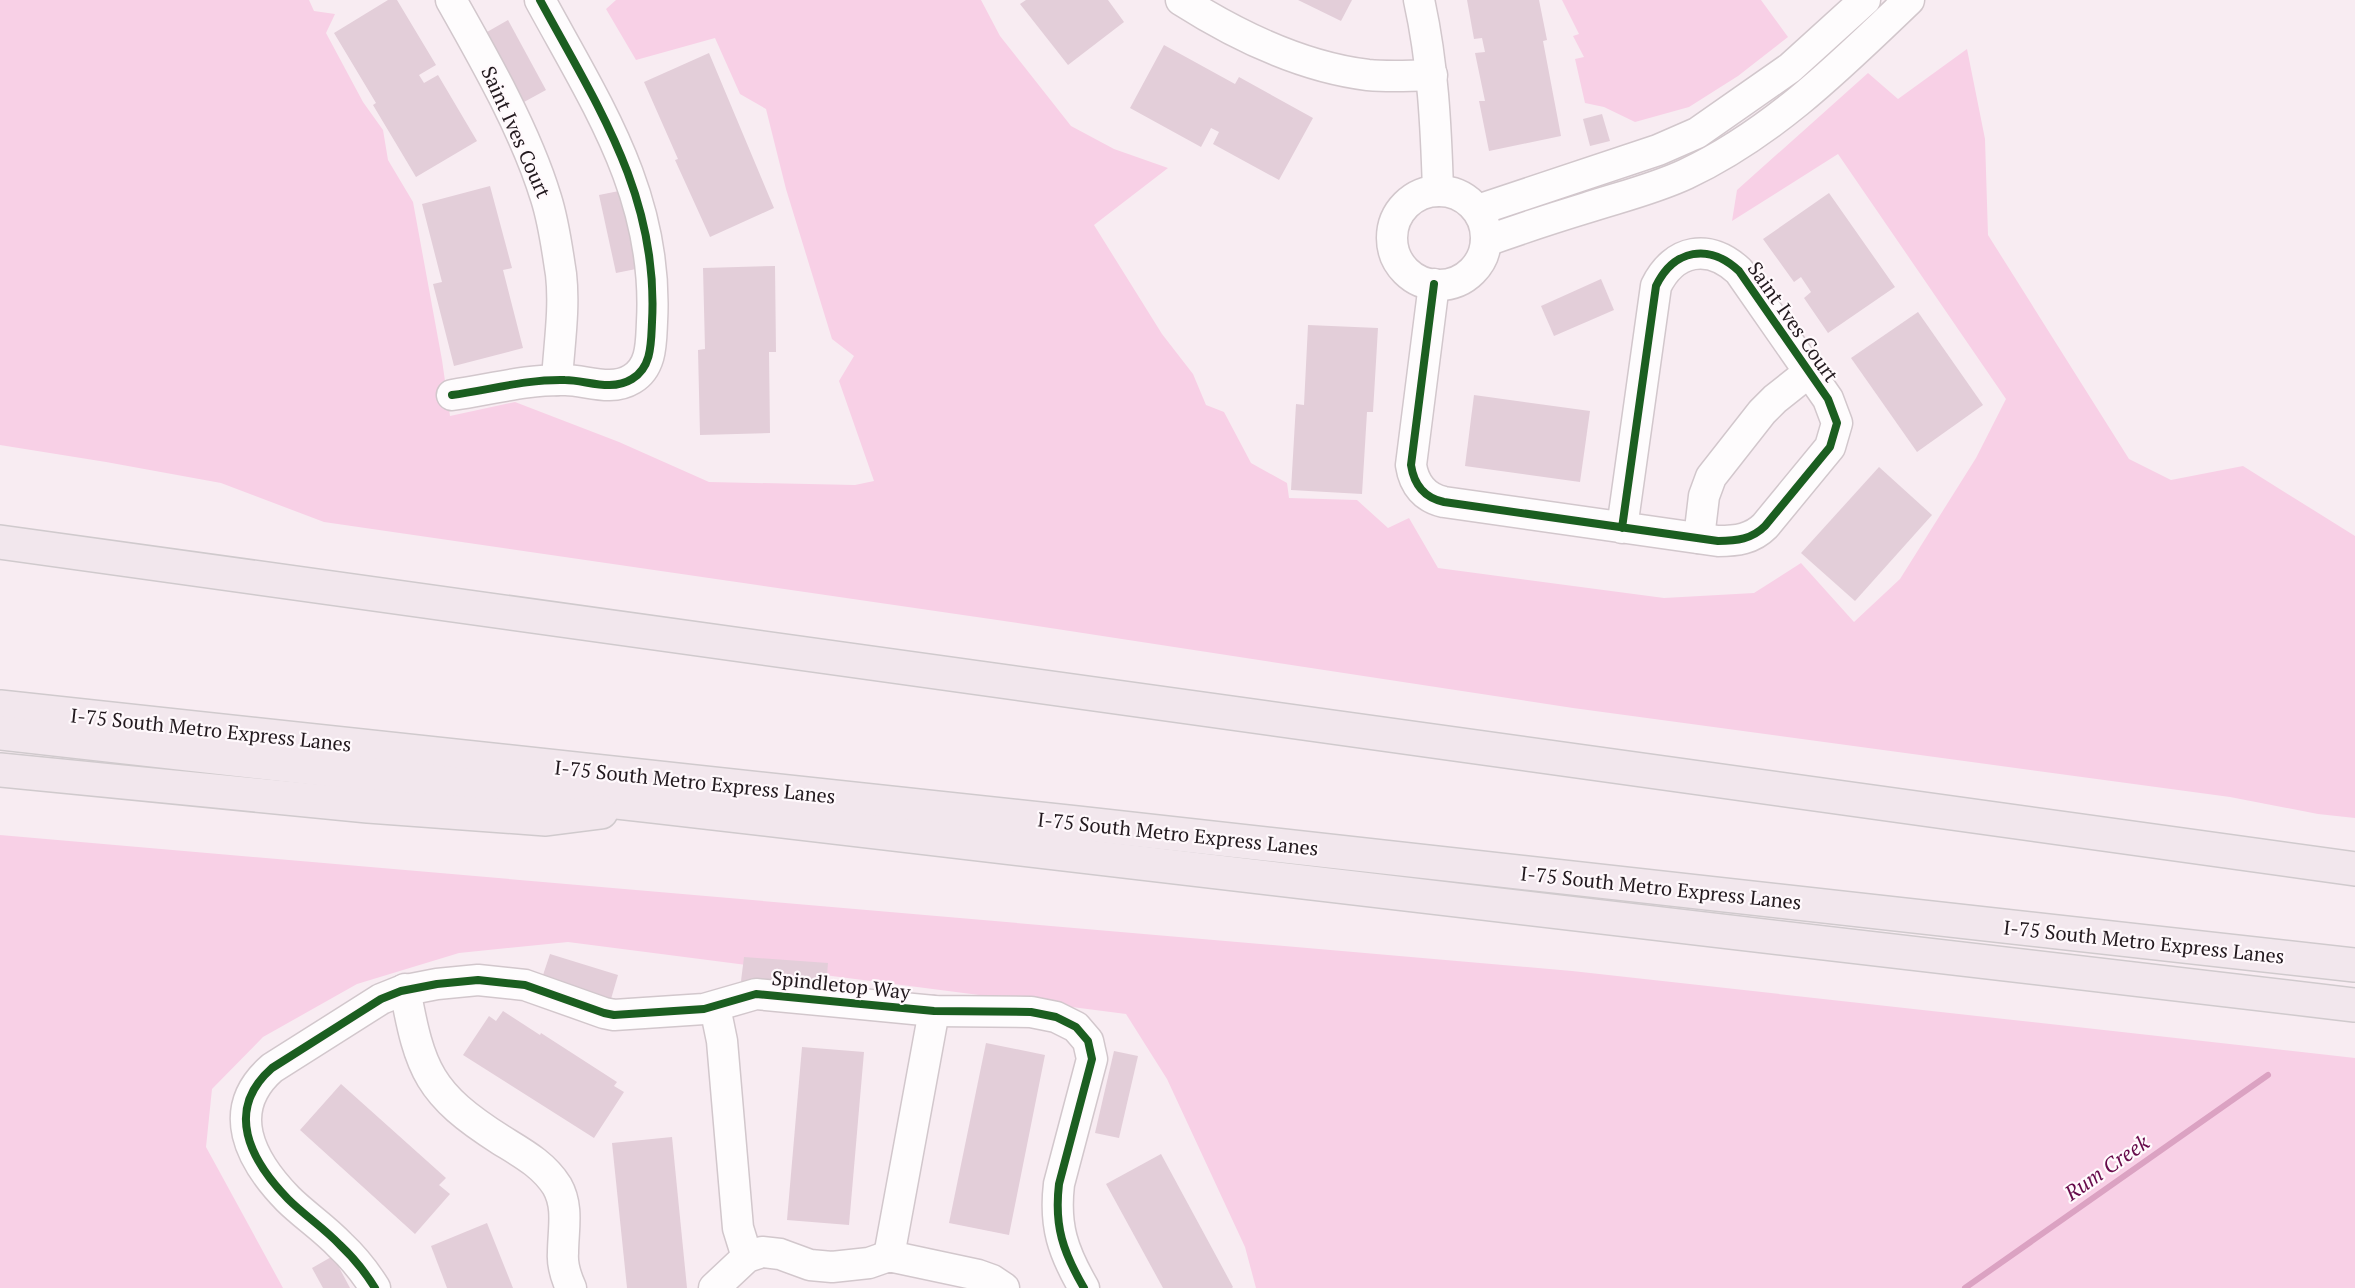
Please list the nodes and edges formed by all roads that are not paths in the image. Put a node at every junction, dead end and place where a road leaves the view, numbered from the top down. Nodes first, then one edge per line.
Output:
1 (451, 0) edge
2 (540, 0) edge
3 (1181, 0) edge
4 (1419, 0) edge
5 (1865, 0) edge
6 (1909, 0) edge
7 (1432, 75) junction
8 (1766, 86) junction
9 (1787, 112) junction
10 (1605, 168) junction
11 (1438, 191) junction
12 (1613, 200) junction
13 (1478, 210) junction
14 (1486, 241) junction
15 (1434, 284) junction
16 (1809, 372) junction
17 (557, 380) junction
18 (452, 395) dead end
19 (1622, 528) junction
20 (1699, 538) junction
21 (0, 542) edge
22 (0, 707) edge
23 (0, 733) edge
24 (0, 770) edge
25 (653, 806) junction
26 (2355, 869) edge
27 (2355, 965) edge
28 (405, 989) junction
29 (2355, 1005) edge
30 (715, 1007) junction
31 (934, 1011) junction
32 (889, 1256) junction
33 (747, 1257) junction
34 (848, 1277) edge
35 (375, 1288) edge
36 (571, 1288) edge
37 (714, 1288) edge
38 (1004, 1288) edge
39 (1084, 1288) edge

1 - 17 street, Saint Ives Court
2 - 17 street
3 - 7 street
4 - 7 street
5 - 8 street
6 - 9 street
7 - 11 street
8 - 9 street
8 - 10 street
9 - 12 street
10 - 12 street
10 - 13 street
11 - 13 street
11 - 15 street
12 - 14 street
13 - 14 street
14 - 15 street
15 - 19 street, Saint Ives Court
16 - 19 street, Saint Ives Court
16 - 20 street, Saint Ives Court
16 - 20 street, Saint Ives Court
17 - 18 street
19 - 20 street, Saint Ives Court
21 - 26 highway
22 - 27 highway, I-75 South Metro Express Lanes
23 - 25 highway
24 - 25 highway
25 - 29 highway
28 - 30 street, Spindletop Way
28 - 35 street, Spindletop Way
28 - 36 street
30 - 31 street, Spindletop Way
30 - 33 street
31 - 32 street, Spindletop Way
31 - 39 street, Spindletop Way
32 - 34 street
32 - 38 street
33 - 34 street
33 - 37 street

